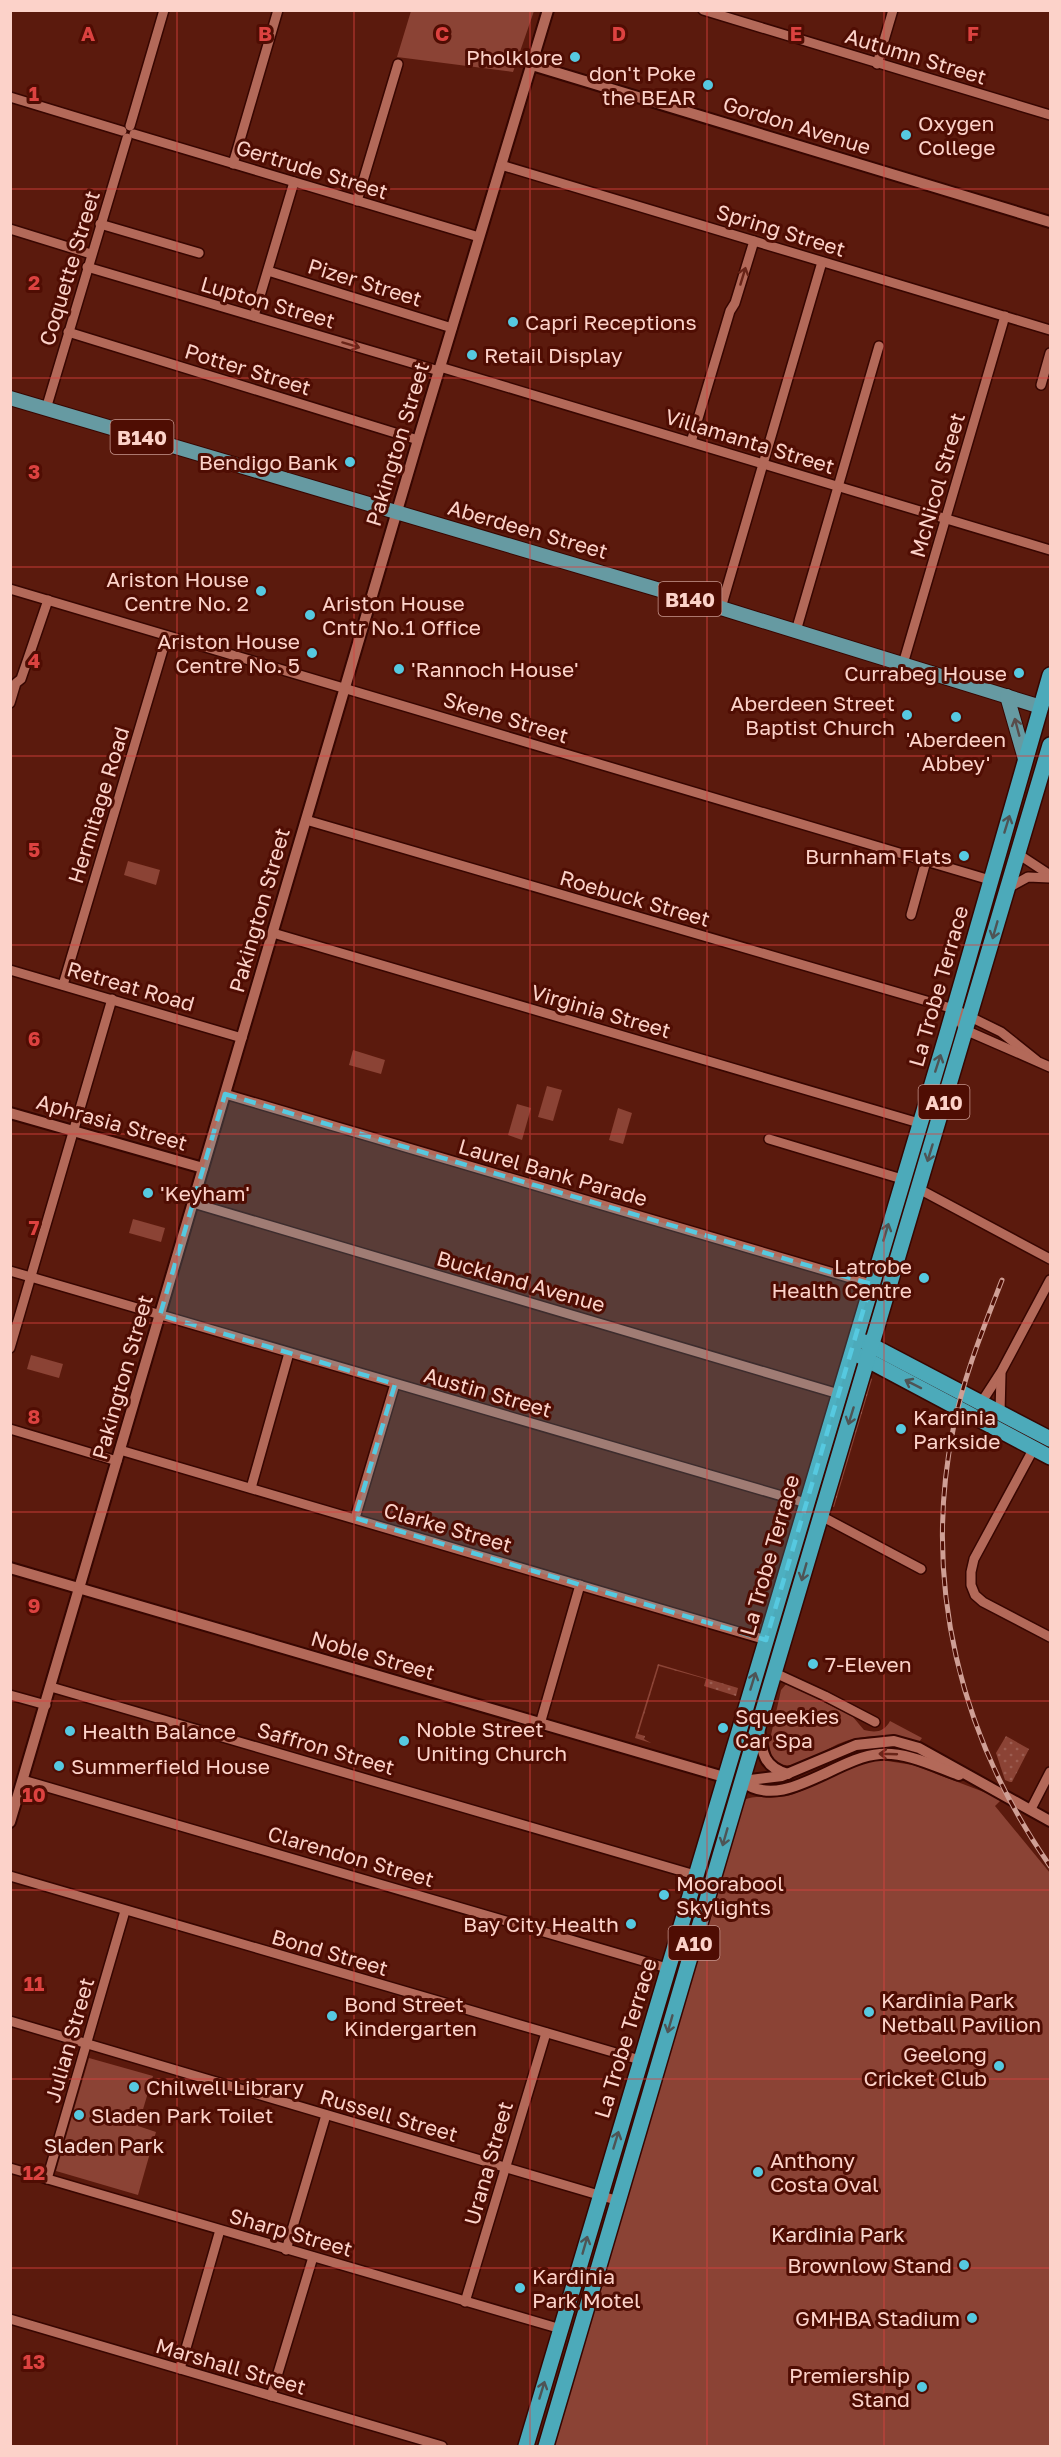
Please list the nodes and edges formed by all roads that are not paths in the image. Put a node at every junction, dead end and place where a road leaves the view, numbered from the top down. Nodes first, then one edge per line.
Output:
1 (164, 10) edge
2 (278, 10) edge
3 (548, 10) edge
4 (703, 10) edge
5 (893, 10) edge
6 (398, 64) dead end
7 (877, 64) junction
8 (531, 66) junction
9 (10, 97) edge
10 (1050, 115) edge
11 (128, 132) junction
12 (233, 164) junction
13 (501, 165) junction
14 (294, 182) junction
15 (357, 201) junction
16 (1050, 222) edge
17 (100, 224) junction
18 (10, 229) edge
19 (479, 237) junction
20 (754, 241) junction
21 (199, 253) dead end
22 (91, 254) junction
23 (822, 262) junction
24 (87, 267) junction
25 (267, 271) junction
26 (254, 316) junction
27 (1005, 316) junction
28 (452, 328) junction
29 (1050, 330) edge
30 (68, 332) junction
31 (879, 346) dead end
32 (1050, 353) edge
33 (439, 369) junction
34 (1041, 385) dead end
35 (10, 398) edge
36 (46, 409) junction
37 (418, 440) junction
38 (691, 442) junction
39 (764, 464) junction
40 (838, 486) junction
41 (397, 512) junction
42 (945, 519) junction
43 (1050, 550) edge
44 (10, 589) edge
45 (48, 600) junction
46 (722, 608) junction
47 (795, 631) junction
48 (167, 636) junction
49 (903, 664) junction
50 (1050, 675) edge
51 (346, 688) junction
52 (1008, 696) junction
53 (10, 703) edge
54 (1043, 705) edge
55 (1050, 746) edge
56 (1025, 759) junction
57 (306, 820) junction
58 (1018, 854) junction
59 (926, 861) junction
60 (1050, 877) edge
61 (990, 880) junction
62 (1007, 889) junction
63 (911, 915) dead end
64 (273, 933) junction
65 (10, 969) edge
66 (63, 985) junction
67 (112, 999) junction
68 (954, 1010) junction
69 (968, 1022) junction
70 (242, 1038) junction
71 (1036, 1060) junction
72 (1050, 1067) edge
73 (225, 1094) junction
74 (10, 1113) edge
75 (919, 1123) junction
76 (74, 1131) junction
77 (769, 1139) dead end
78 (203, 1168) junction
79 (902, 1179) junction
80 (919, 1189) junction
81 (193, 1203) junction
82 (1050, 1259) edge
83 (10, 1270) edge
84 (31, 1276) junction
85 (1050, 1280) edge
86 (871, 1284) junction
87 (160, 1315) junction
88 (854, 1344) junction
89 (10, 1348) edge
90 (289, 1353) junction
91 (870, 1353) junction
92 (1001, 1372) junction
93 (395, 1384) junction
94 (839, 1394) junction
95 (981, 1403) junction
96 (1000, 1413) junction
97 (10, 1429) edge
98 (1050, 1440) edge
99 (1034, 1448) junction
100 (119, 1455) junction
101 (1050, 1457) edge
102 (251, 1488) junction
103 (806, 1503) junction
104 (821, 1516) junction
105 (355, 1518) junction
106 (10, 1568) edge
107 (921, 1569) dead end
108 (580, 1585) junction
109 (80, 1588) junction
110 (1050, 1638) edge
111 (766, 1640) junction
112 (775, 1673) junction
113 (51, 1687) junction
114 (10, 1695) edge
115 (46, 1705) junction
116 (875, 1722) dead end
117 (540, 1724) junction
118 (759, 1728) junction
119 (1050, 1772) edge
120 (788, 1774) junction
121 (724, 1777) junction
122 (23, 1780) junction
123 (742, 1781) junction
124 (985, 1784) junction
125 (1031, 1809) junction
126 (11, 1818) edge
127 (1050, 1821) edge
128 (695, 1875) junction
129 (10, 1876) edge
130 (125, 1911) junction
131 (667, 1968) junction
132 (10, 2021) edge
133 (546, 2033) junction
134 (87, 2044) junction
135 (640, 2060) junction
136 (326, 2115) junction
137 (10, 2168) edge
138 (506, 2168) junction
139 (47, 2179) junction
140 (600, 2196) junction
141 (619, 2201) junction
142 (220, 2230) junction
143 (286, 2250) junction
144 (313, 2257) junction
145 (465, 2302) junction
146 (10, 2319) edge
147 (561, 2329) junction
148 (180, 2370) junction
149 (272, 2396) junction
150 (442, 2446) edge
151 (526, 2446) edge
152 (546, 2446) edge

1 - 11 street, Coquette Street
2 - 12 street
3 - 8 street, Pakington Street
4 - 7 street, Autumn Street
5 - 7 street
6 - 15 street
7 - 10 street, Autumn Street
8 - 13 street, Pakington Street
8 - 16 street, Gordon Avenue
9 - 11 street, Gertrude Street
11 - 12 street, Gertrude Street
11 - 17 street, Coquette Street
12 - 14 street, Gertrude Street
13 - 19 street, Pakington Street
13 - 20 street, Spring Street
14 - 15 street, Gertrude Street
14 - 25 street
15 - 19 street, Gertrude Street
17 - 21 street
17 - 22 street, Coquette Street
18 - 22 street
19 - 28 street, Pakington Street
20 - 23 street, Spring Street
38 -> 20 street
22 - 24 street, Coquette Street
23 - 27 street, Spring Street
23 - 39 street
24 - 26 street, Lupton Street
24 - 30 street, Coquette Street
25 - 26 street
25 - 28 street, Pizer Street
26 -> 33 street, Lupton Street
27 - 29 street, Spring Street
27 - 42 street, McNicol Street
28 - 33 street, Pakington Street
30 - 36 street, Coquette Street
30 - 37 street, Potter Street
31 - 40 street
32 - 34 street
33 - 37 street, Pakington Street
33 - 38 street, Villamanta Street
35 - 36 main road, Aberdeen Street / B140
36 - 41 main road, Aberdeen Street / B140
37 - 41 street, Pakington Street
38 - 39 street, Villamanta Street
39 - 40 street, Villamanta Street
39 - 46 street
40 - 42 street, Villamanta Street
40 - 47 street
41 - 46 main road, Aberdeen Street / B140
41 - 51 street, Pakington Street
42 - 43 street, Villamanta Street
42 - 49 street, McNicol Street
44 - 45 street, Skene Street
45 - 48 street, Skene Street
45 - 53 street
46 - 47 main road, Aberdeen Street / B140
47 - 49 main road, Aberdeen Street / B140
48 - 51 street, Skene Street
48 - 66 street, Hermitage Road
49 - 52 main road, Aberdeen Street / B140
50 - 54 highway, La Trobe Terrace / A10
51 - 57 street, Pakington Street
51 - 59 street, Skene Street
52 - 54 main road, Aberdeen Street / B140
56 -> 52 main road
54 - 56 highway, La Trobe Terrace / A10
55 - 58 highway, La Trobe Terrace / A10
61 -> 56 highway, La Trobe Terrace / A10
57 - 64 street, Pakington Street
57 - 68 street, Roebuck Street
58 - 60 street
58 - 62 highway, La Trobe Terrace / A10
59 - 61 street, Skene Street
59 - 63 street
60 - 62 street
61 - 68 highway, La Trobe Terrace / A10
62 -> 69 highway, La Trobe Terrace / A10
64 - 70 street, Pakington Street
64 - 75 street, Virginia Street
65 - 66 street, Retreat Road
66 - 67 street, Retreat Road
67 - 70 street, Retreat Road
67 - 76 street
68 - 69 street, Roebuck Street
75 -> 68 highway, La Trobe Terrace / A10
69 - 71 street
69 - 71 street
69 -> 80 highway, La Trobe Terrace / A10
70 - 73 street, Pakington Street
71 - 72 street
73 - 78 street, Pakington Street
73 - 86 street, Laurel Bank Parade
74 - 76 street, Aphrasia Street
75 - 79 highway, La Trobe Terrace / A10
76 - 78 street, Aphrasia Street
76 - 84 street
77 - 79 street
78 - 81 street, Pakington Street
86 -> 79 highway, La Trobe Terrace / A10
80 - 82 street
80 - 91 highway, La Trobe Terrace / A10
81 - 87 street, Pakington Street
81 - 94 street, Buckland Avenue
83 - 84 street, Austin Street
84 - 87 street, Austin Street
84 - 89 street
85 - 92 street
86 - 88 highway, La Trobe Terrace / A10
87 - 90 street, Austin Street
87 - 100 street, Pakington Street
88 - 91 highway
88 - 94 highway, La Trobe Terrace / A10
90 - 93 street, Austin Street
90 - 102 street
91 - 95 highway
99 -> 91 highway
91 -> 104 highway, La Trobe Terrace / A10
92 - 95 street
92 - 96 street
93 - 103 street, Austin Street
93 - 105 street
94 - 103 highway, La Trobe Terrace / A10
95 - 96 highway
95 - 99 highway
96 - 98 highway
97 - 100 street, Clarke Street
99 - 101 highway
99 - 110 street
100 - 102 street, Clarke Street
100 - 109 street, Pakington Street
102 - 105 street, Clarke Street
103 - 111 highway, La Trobe Terrace / A10
104 - 107 street
104 -> 112 highway, La Trobe Terrace / A10
105 - 108 street, Clarke Street
106 - 109 street, Noble Street
108 - 111 street, Clarke Street
108 - 117 street
109 - 113 street, Pakington Street
109 - 117 street, Noble Street
121 -> 111 highway, La Trobe Terrace / A10
112 - 116 street
112 - 118 highway, La Trobe Terrace / A10
113 - 115 street, Pakington Street
113 - 128 street, Saffron Street
114 - 115 street
115 - 122 street, Pakington Street
117 - 121 street, Noble Street
118 - 120 street
118 - 123 highway, La Trobe Terrace / A10
119 - 125 street
120 - 123 street
120 - 124 street
121 - 123 highway
121 - 128 highway, La Trobe Terrace / A10
122 - 126 street, Pakington Street
122 - 131 street, Clarendon Street
124 -> 123 street
123 -> 141 highway, La Trobe Terrace / A10
124 - 125 street
125 - 127 street
128 - 131 highway, La Trobe Terrace / A10
129 - 130 street, Bond Street
130 - 133 street, Bond Street
130 - 134 street, Julian Street
131 - 135 highway, La Trobe Terrace / A10
132 - 134 street, Russell Street
133 - 135 street, Bond Street
133 - 138 street, Urana Street
134 - 136 street, Russell Street
134 - 139 street, Julian Street
140 -> 135 highway, La Trobe Terrace / A10
136 - 138 street, Russell Street
136 - 143 street
137 - 139 street, Sharp Street
138 - 140 street, Russell Street
138 - 145 street, Urana Street
139 - 142 street, Sharp Street
140 - 141 street, Russell Street
147 -> 140 highway, La Trobe Terrace / A10
141 - 152 highway, La Trobe Terrace / A10
142 - 143 street, Sharp Street
142 - 148 street
143 - 144 street, Sharp Street
144 - 145 street, Sharp Street
144 - 149 street
145 - 147 street, Sharp Street
146 - 148 street, Marshall Street
151 -> 147 highway, La Trobe Terrace / A10
148 - 149 street, Marshall Street
149 - 150 street, Marshall Street

